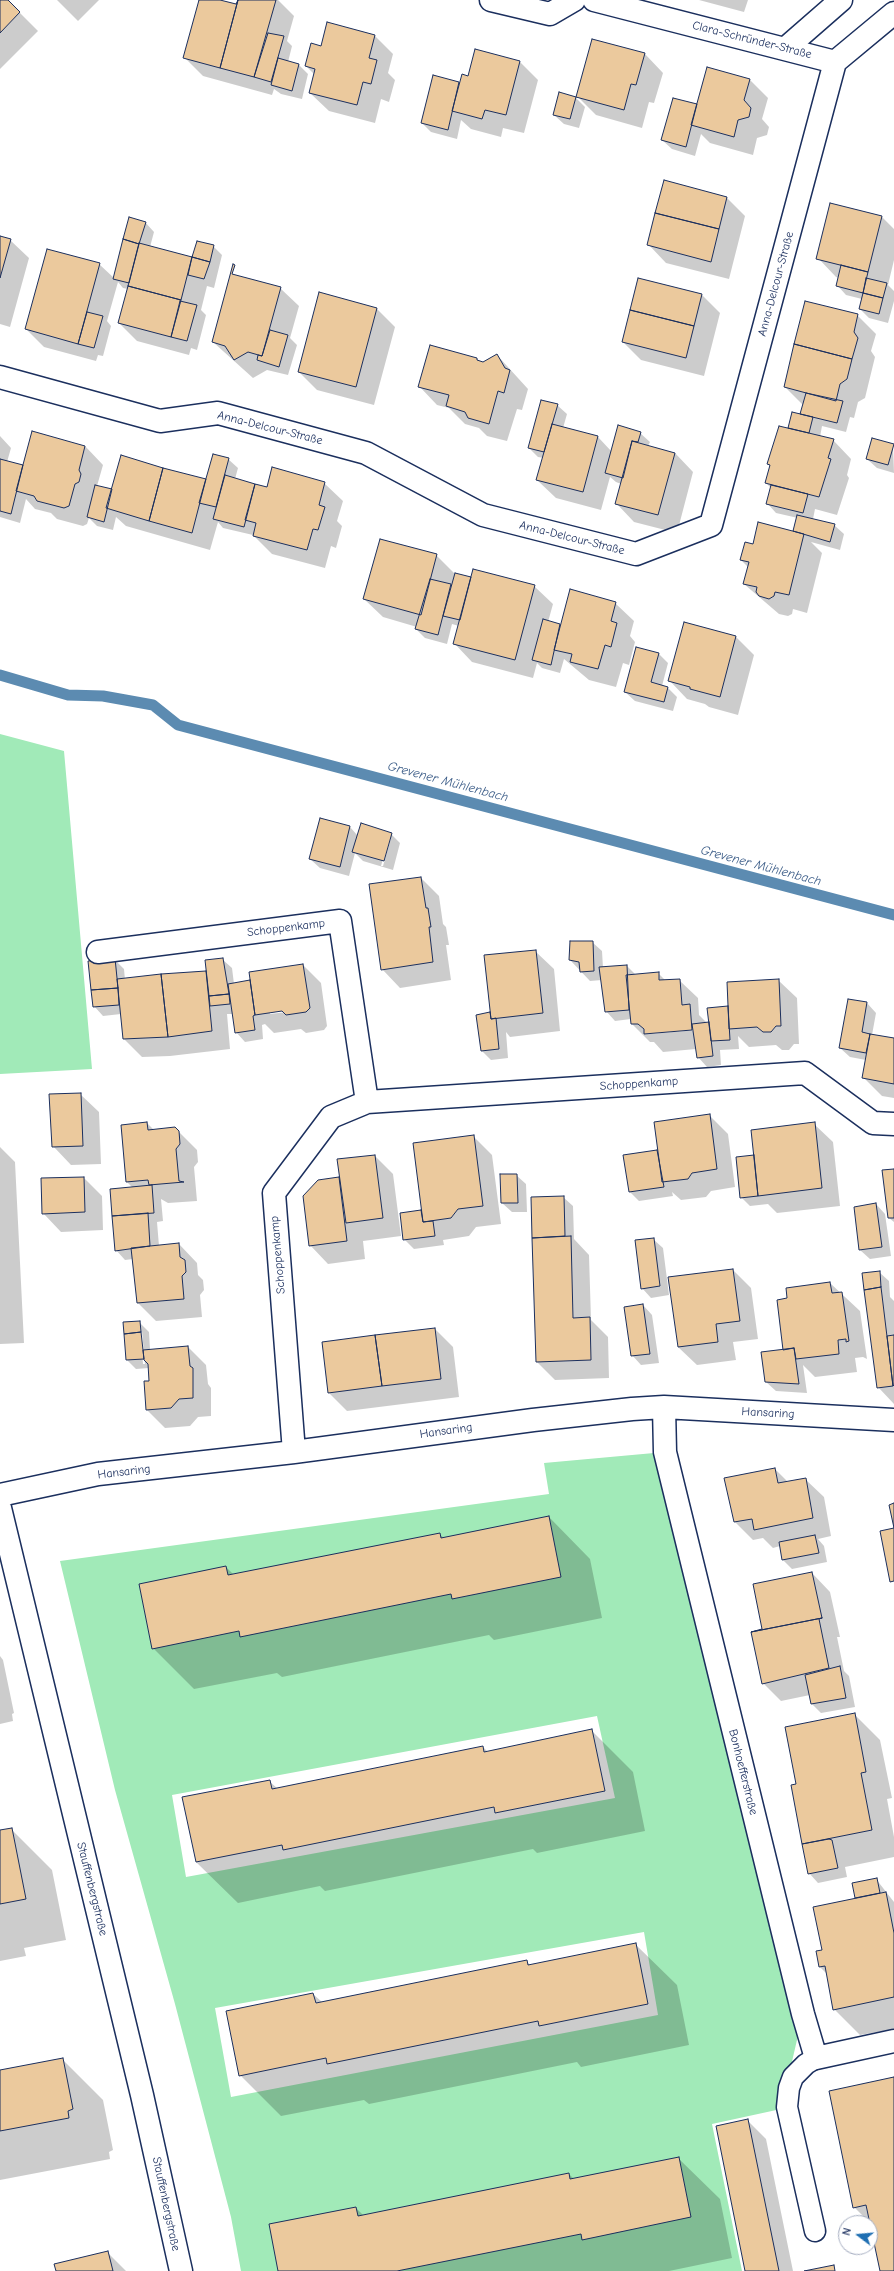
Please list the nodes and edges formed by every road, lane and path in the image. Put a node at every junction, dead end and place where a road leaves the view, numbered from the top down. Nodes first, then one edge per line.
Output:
1 (491, 0) edge
2 (574, 0) edge
3 (594, 0) edge
4 (841, 0) edge
5 (894, 13) edge
6 (786, 48) junction
7 (835, 62) junction
8 (0, 377) edge
9 (98, 952) dead end
10 (368, 1102) junction
11 (894, 1124) edge
12 (664, 1407) junction
13 (894, 1420) edge
14 (294, 1452) junction
15 (0, 1495) edge
16 (0, 1508) edge
17 (894, 2040) edge
18 (816, 2058) junction
19 (815, 2231) dead end
20 (181, 2271) edge

1 - 2 street
3 - 6 street, Clara-Schründer-Straße
4 - 6 street
5 - 7 street
6 - 7 street, Clara-Schründer-Straße
7 - 8 street, Anna-Delcour-Straße
9 - 10 street, Schoppenkamp
10 - 11 street, Schoppenkamp
10 - 14 street, Schoppenkamp
12 - 13 street, Hansaring
12 - 14 street, Hansaring
12 - 18 street, Bonhoefferstraße
14 - 15 street, Hansaring
16 - 20 street, Stauffenbergstraße
17 - 18 street
18 - 19 lane

